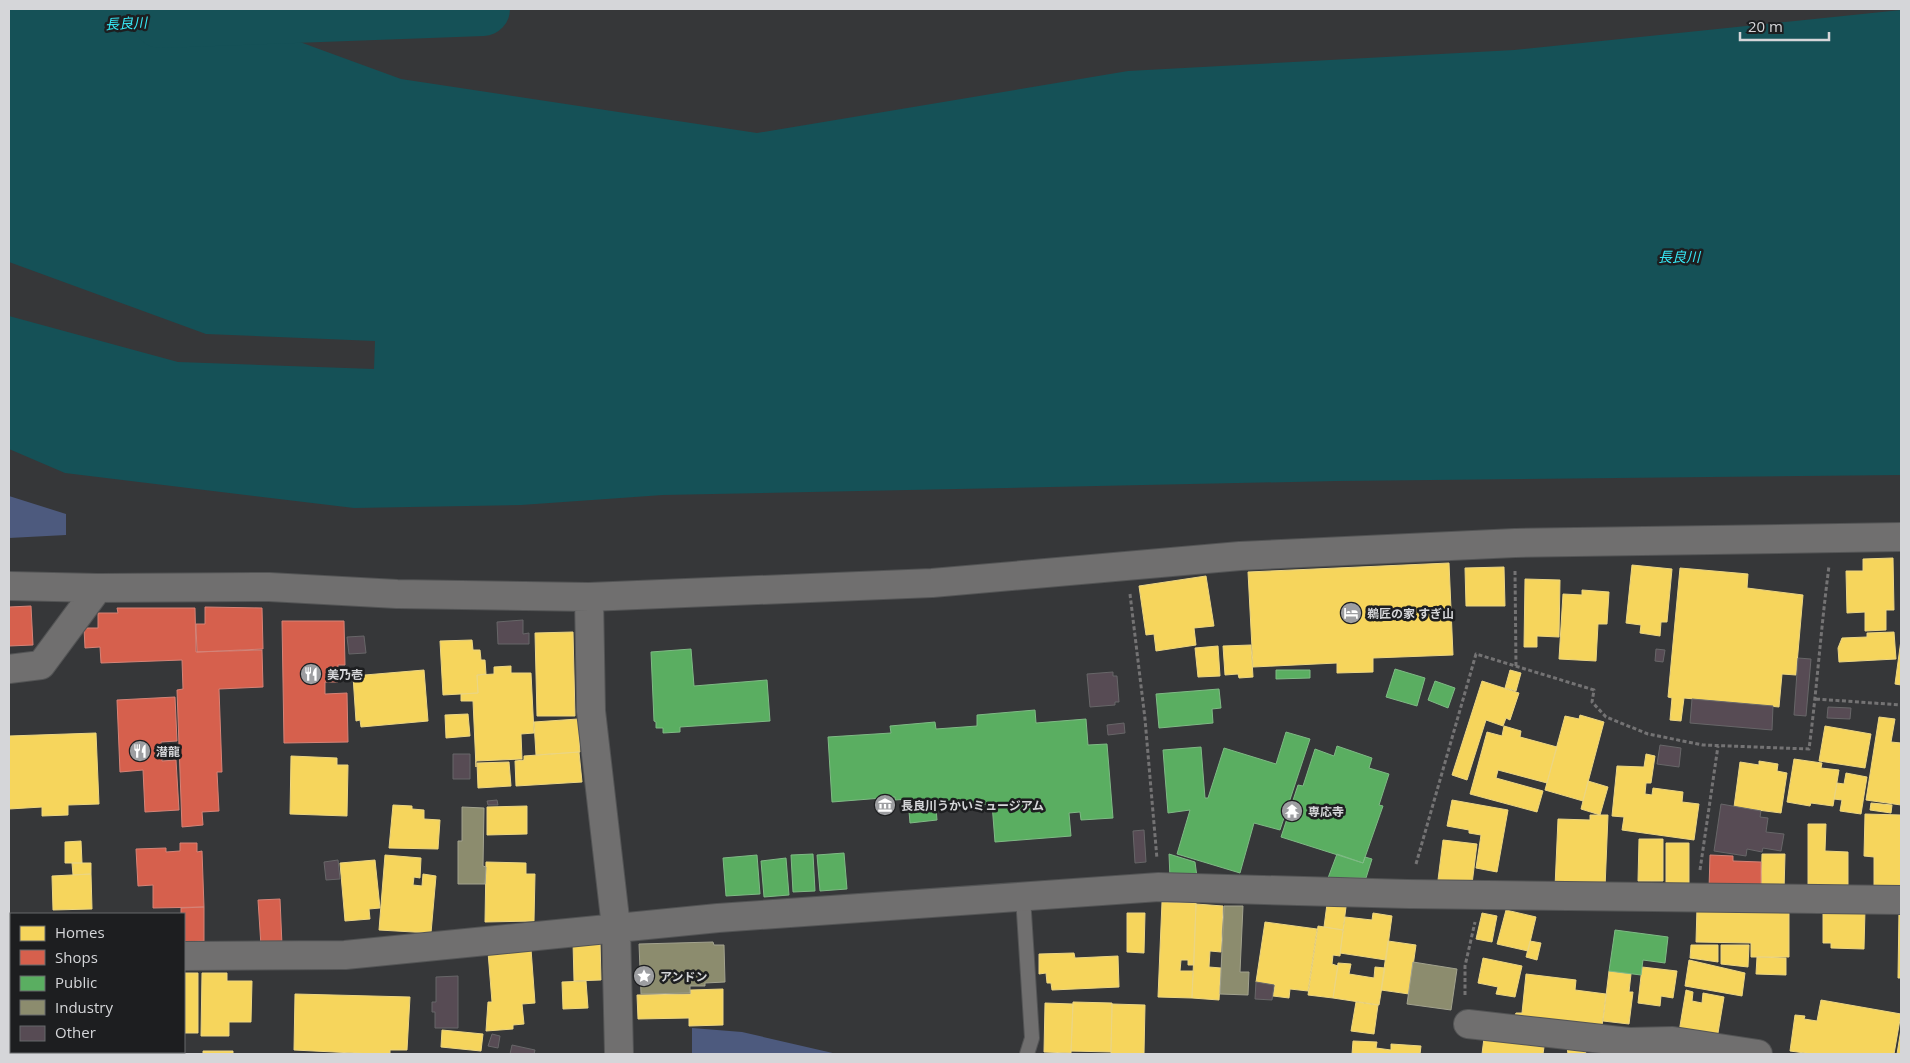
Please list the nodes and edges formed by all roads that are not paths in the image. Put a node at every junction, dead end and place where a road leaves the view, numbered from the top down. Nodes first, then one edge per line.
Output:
1 (1901, 537) edge
2 (9, 586) edge
3 (98, 588) junction
4 (589, 597) junction
5 (9, 669) edge
6 (1023, 897) junction
7 (1901, 900) edge
8 (616, 927) junction
9 (185, 956) edge
10 (1468, 1024) road end
11 (619, 1054) edge
12 (1027, 1054) edge
13 (1758, 1054) edge

1 - 4 street
2 - 3 street
3 - 4 street
3 - 5 street
4 - 8 street
6 - 7 street
6 - 8 street
6 - 12 lane
8 - 9 street
8 - 11 street
10 - 13 street

